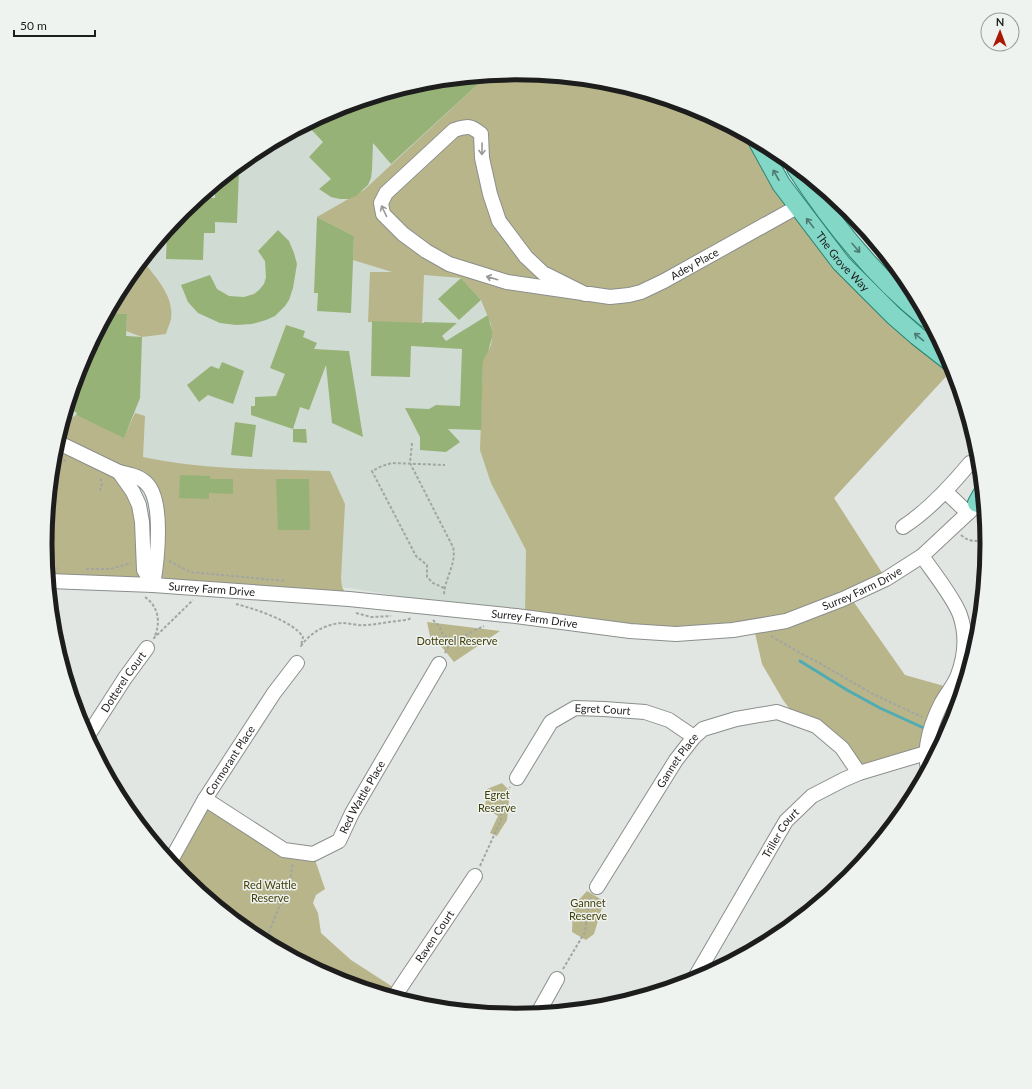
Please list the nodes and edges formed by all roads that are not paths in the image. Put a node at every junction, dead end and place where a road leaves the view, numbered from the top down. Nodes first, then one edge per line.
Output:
1 (764, 153) edge
2 (806, 182) edge
3 (814, 195) junction
4 (797, 207) junction
5 (526, 257) junction
6 (518, 284) junction
7 (585, 294) junction
8 (916, 309) edge
9 (938, 353) edge
10 (63, 445) edge
11 (970, 463) dead end
12 (119, 472) junction
13 (946, 492) junction
14 (977, 502) edge
15 (903, 528) dead end
16 (922, 556) junction
17 (54, 581) edge
18 (153, 585) junction
19 (147, 648) dead end
20 (297, 663) dead end
21 (440, 664) dead end
22 (956, 691) edge
23 (91, 731) edge
24 (694, 737) junction
25 (926, 753) junction
26 (927, 760) edge
27 (860, 773) junction
28 (517, 778) road end
29 (205, 799) junction
30 (173, 857) edge
31 (475, 876) road end
32 (597, 887) road end
33 (699, 971) edge
34 (557, 979) road end
35 (397, 993) edge
36 (541, 1008) edge

4 -> 1 main road, The Grove Way
2 - 3 main road, The Grove Way
3 - 4 main road
3 -> 8 main road, The Grove Way
4 - 7 street, Adey Place
9 -> 4 main road, The Grove Way
5 - 6 street
6 -> 5 street, Adey Place
5 - 7 street
6 - 7 street, Adey Place
10 - 12 street
11 - 13 street
12 - 18 street
12 - 18 street
13 - 14 street
13 - 15 street
14 - 16 street, Surrey Farm Drive
16 - 18 street, Surrey Farm Drive
16 - 22 street
17 - 18 street, Surrey Farm Drive
19 - 23 street, Dotterel Court
20 - 29 street, Cormorant Place
21 - 29 street, Red Wattle Place
22 - 25 street
24 - 27 street, Gannet Place
24 - 28 street, Egret Court
24 - 32 street, Gannet Place
25 - 26 street
25 - 27 street, Triller Court
27 - 33 street, Triller Court
29 - 30 street, Cormorant Place
31 - 35 street, Raven Court
34 - 36 street

